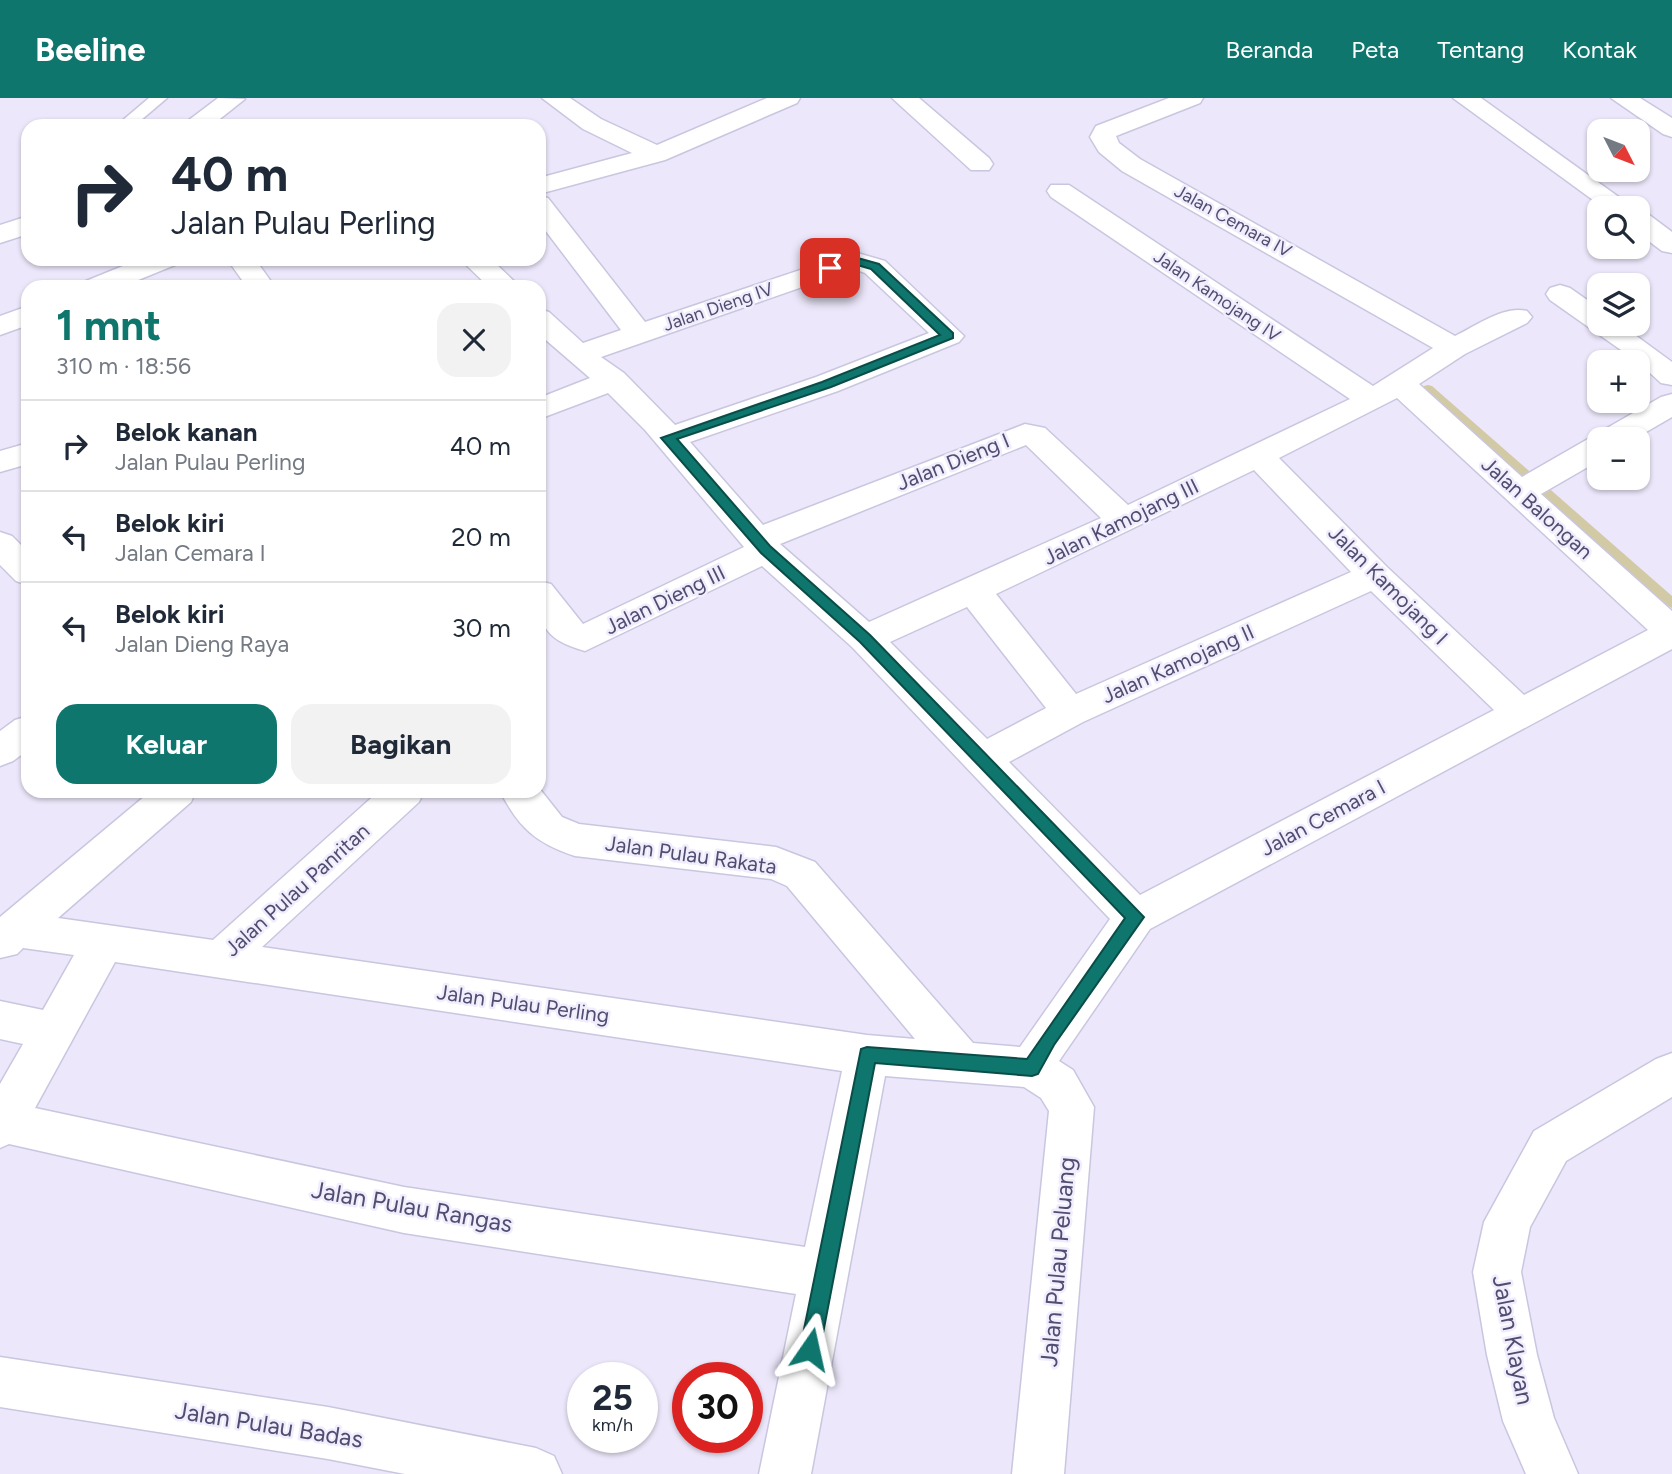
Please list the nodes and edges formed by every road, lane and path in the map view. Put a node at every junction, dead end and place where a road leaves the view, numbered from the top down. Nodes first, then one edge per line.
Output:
1 (159, 98) edge
2 (554, 98) edge
3 (788, 98) edge
4 (904, 98) edge
5 (1191, 98) edge
6 (1465, 98) edge
7 (1623, 98) edge
8 (233, 99) edge
9 (133, 119) edge
10 (204, 119) edge
11 (1672, 129) edge
12 (656, 155) junction
13 (980, 163) dead end
14 (546, 184) edge
15 (1060, 191) dead end
16 (1604, 196) edge
17 (546, 213) edge
18 (21, 227) edge
19 (1650, 228) edge
20 (0, 235) edge
21 (1672, 244) edge
22 (148, 266) edge
23 (482, 266) edge
24 (113, 280) edge
25 (498, 280) edge
26 (1560, 294) dead end
27 (1587, 314) edge
28 (1517, 317) dead end
29 (21, 318) edge
30 (546, 325) edge
31 (0, 326) edge
32 (639, 334) junction
33 (1618, 336) edge
34 (1454, 348) junction
35 (578, 355) junction
36 (1672, 376) edge
37 (613, 380) junction
38 (1387, 393) junction
39 (1672, 404) edge
40 (546, 406) edge
41 (1632, 427) edge
42 (668, 438) junction
43 (1587, 453) edge
44 (21, 455) edge
45 (1259, 456) junction
46 (0, 462) edge
47 (1530, 486) junction
48 (1124, 520) junction
49 (0, 544) edge
50 (761, 545) junction
51 (21, 566) edge
52 (1375, 575) junction
53 (973, 590) junction
54 (546, 602) edge
55 (1672, 632) edge
56 (865, 638) junction
57 (1070, 712) junction
58 (1520, 713) junction
59 (21, 735) edge
60 (0, 751) edge
61 (983, 759) junction
62 (169, 798) edge
63 (397, 798) edge
64 (524, 798) edge
65 (1135, 917) junction
66 (8, 936) edge
67 (103, 944) junction
68 (219, 960) junction
69 (0, 1020) edge
70 (54, 1031) junction
71 (867, 1055) junction
72 (963, 1064) junction
73 (1032, 1068) junction
74 (1672, 1073) edge
75 (1, 1125) edge
76 (824, 1274) junction
77 (0, 1382) edge
78 (536, 1474) edge
79 (785, 1474) edge
80 (1038, 1474) edge
81 (1552, 1474) edge

1 - 9 lane
2 - 12 street
3 - 12 street
4 - 13 street
5 - 34 street, Jalan Cemara IV
6 - 16 street
7 - 11 street
8 - 10 street
12 - 14 street
15 - 38 street, Jalan Kamojang IV
17 - 32 street
18 - 20 street
19 - 21 street
22 - 24 street
23 - 25 street
26 - 27 street
28 - 34 street, Jalan Kamojang III
29 - 31 street
30 - 35 street
32 - 35 street, Jalan Dieng IV
32 - 42 street, Jalan Dieng IV
33 - 36 street
34 - 38 street, Jalan Kamojang III
35 - 37 street
37 - 40 street
37 - 42 street
38 - 45 street, Jalan Kamojang III
38 - 47 street, Jalan Balongan
39 - 41 street
42 - 50 street
43 - 47 street
44 - 46 street
45 - 48 street, Jalan Kamojang III
45 - 52 street, Jalan Kamojang I
47 - 55 street, Jalan Balongan
48 - 50 street, Jalan Dieng I
48 - 53 street, Jalan Kamojang III
49 - 51 street
50 - 54 street, Jalan Dieng III
50 - 56 street
52 - 57 street, Jalan Kamojang II
52 - 58 street, Jalan Kamojang I
53 - 56 street, Jalan Kamojang III
53 - 57 street
55 - 58 street, Jalan Cemara I
56 - 61 street
57 - 61 street, Jalan Kamojang II
58 - 65 street, Jalan Cemara I
59 - 60 street
61 - 65 street
62 - 66 street
63 - 68 street, Jalan Pulau Panritan
64 - 72 street, Jalan Pulau Rakata
65 - 73 street, Jalan Cemara I
66 - 67 street, Jalan Pulau Perling
67 - 68 street, Jalan Pulau Perling
67 - 70 street
68 - 71 street, Jalan Pulau Perling
69 - 70 street
70 - 75 street
71 - 72 street, Jalan Pulau Perling
71 - 76 street
72 - 73 street, Jalan Pulau Perling
73 - 80 street, Jalan Pulau Peluang
74 - 81 street, Jalan Klayan
75 - 76 street, Jalan Pulau Rangas
76 - 79 street
77 - 78 street, Jalan Pulau Badas

